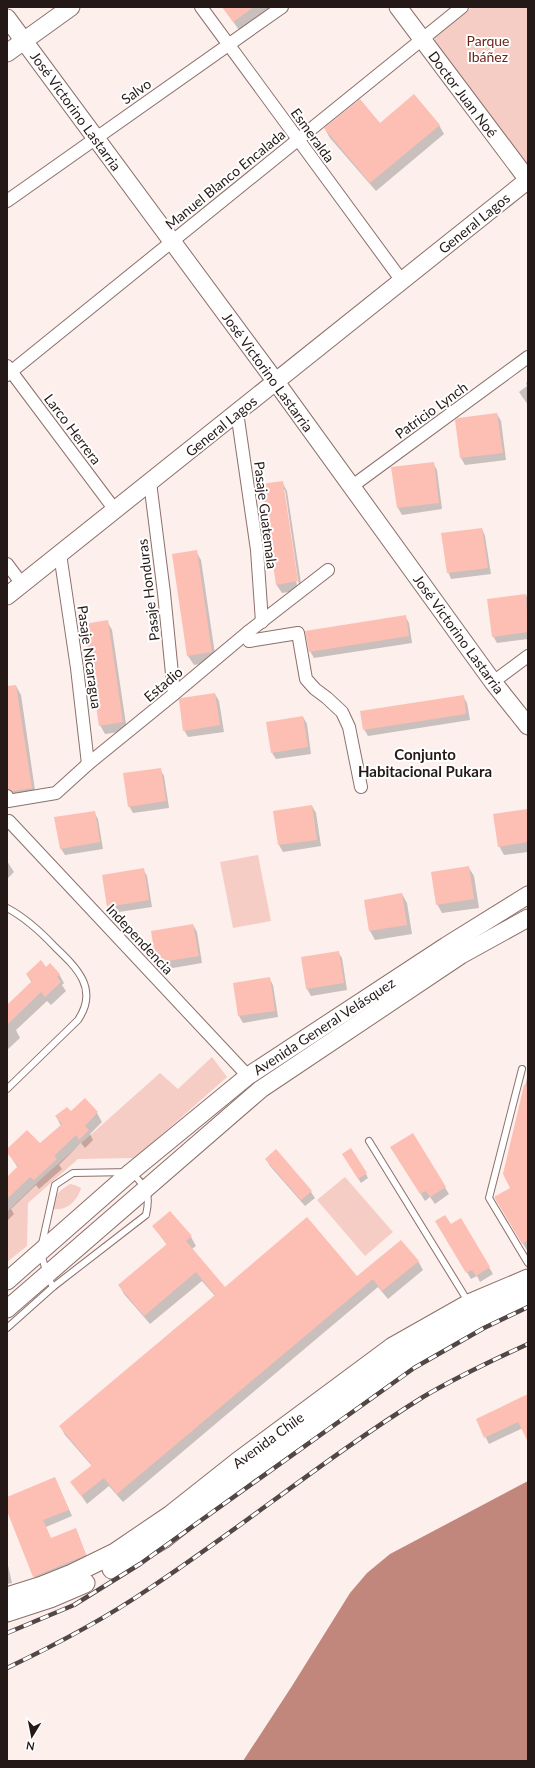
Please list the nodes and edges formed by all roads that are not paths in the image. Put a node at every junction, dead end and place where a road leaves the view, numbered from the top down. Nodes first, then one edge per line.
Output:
1 (71, 7) edge
2 (201, 7) edge
3 (282, 7) edge
4 (398, 7) edge
5 (462, 7) edge
6 (7, 18) edge
7 (7, 28) edge
8 (422, 39) junction
9 (7, 41) edge
10 (24, 41) junction
11 (228, 45) junction
12 (7, 53) edge
13 (96, 137) junction
14 (298, 140) junction
15 (528, 180) edge
16 (7, 201) edge
17 (172, 241) junction
18 (402, 281) junction
19 (528, 357) edge
20 (8, 370) edge
21 (276, 382) junction
22 (237, 412) junction
23 (150, 482) junction
24 (351, 487) junction
25 (115, 510) junction
26 (60, 554) junction
27 (7, 564) edge
28 (328, 570) dead end
29 (22, 584) junction
30 (7, 596) edge
31 (262, 622) junction
32 (248, 632) junction
33 (528, 656) edge
34 (493, 682) junction
35 (174, 694) junction
36 (528, 726) edge
37 (88, 764) junction
38 (361, 787) dead end
39 (7, 798) edge
40 (9, 822) dead end
41 (528, 895) edge
42 (7, 908) edge
43 (528, 918) edge
44 (522, 1069) dead end
45 (248, 1076) junction
46 (7, 1089) edge
47 (369, 1140) dead end
48 (131, 1172) junction
49 (146, 1188) junction
50 (40, 1253) junction
51 (528, 1263) edge
52 (528, 1279) edge
53 (7, 1281) edge
54 (50, 1281) junction
55 (528, 1297) edge
56 (470, 1304) junction
57 (7, 1309) edge
58 (7, 1328) edge
59 (412, 1347) junction
60 (7, 1596) edge
61 (7, 1612) edge

1 - 10 main road
2 - 11 street, Esmeralda
3 - 11 street, Salvo
4 - 8 main road, Doctor Juan Noé
5 - 8 street, Manuel Blanco Encalada
6 - 10 main road, José Victorino Lastarria
7 - 9 main road
8 - 14 street, Manuel Blanco Encalada
8 - 15 main road, Doctor Juan Noé
10 - 12 main road
10 - 13 main road, José Victorino Lastarria
11 - 13 street, Salvo
11 - 14 street, Esmeralda
13 - 16 street, Salvo
13 - 17 main road, José Victorino Lastarria
14 - 17 street, Manuel Blanco Encalada
14 - 18 street, Esmeralda
15 - 18 main road, General Lagos
17 - 20 street, Manuel Blanco Encalada
17 - 21 main road, José Victorino Lastarria
18 - 21 main road, General Lagos
19 - 24 street, Patricio Lynch
20 - 25 street, Larco Herrera
21 - 22 main road, General Lagos
21 - 24 main road, José Victorino Lastarria
22 - 23 main road, General Lagos
22 - 31 street, Pasaje Guatemala
23 - 25 main road, General Lagos
23 - 35 street, Pasaje Honduras
24 - 34 main road, José Victorino Lastarria
25 - 26 main road, General Lagos
26 - 29 main road, General Lagos
26 - 37 street, Pasaje Nicaragua
27 - 29 street
28 - 31 street, Estadio
29 - 30 main road, General Lagos
31 - 32 street, Estadio
32 - 35 street, Estadio
32 - 38 street
33 - 34 street
34 - 36 main road, José Victorino Lastarria
35 - 37 street, Estadio
37 - 39 street, Estadio
40 - 45 street, Independencia
41 - 45 main road, Avenida General Velásquez
42 - 46 lane
43 - 49 main road, Avenida General Velásquez
44 - 51 lane
45 - 48 main road, Avenida General Velásquez
47 - 56 lane
48 - 49 lane
48 - 50 main road, Avenida General Velásquez
48 - 50 lane
49 - 54 main road, Avenida General Velásquez
50 - 53 main road, Avenida General Velásquez
50 - 54 lane
52 - 56 main road, Avenida Chile
54 - 57 main road, Avenida General Velásquez
54 - 58 lane
55 - 59 main road, Avenida Chile
56 - 59 main road, Avenida Chile
59 - 60 main road, Avenida Chile
59 - 61 main road, Avenida Chile

